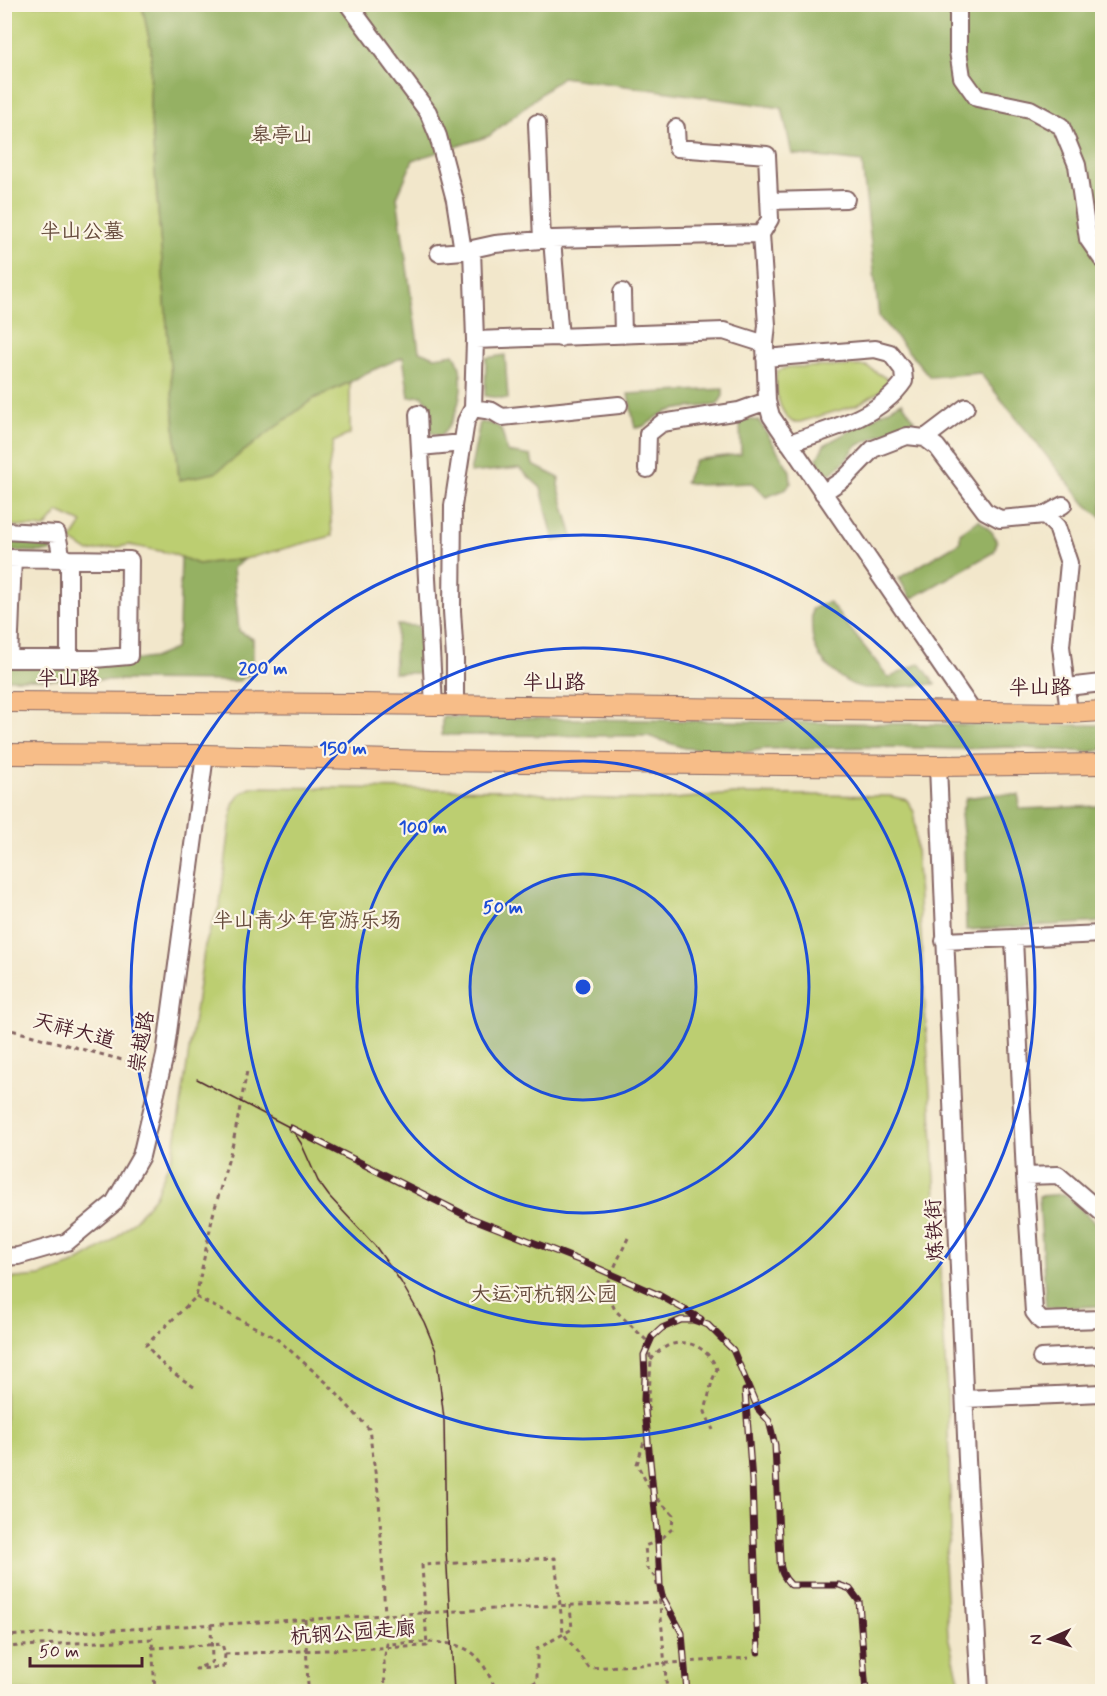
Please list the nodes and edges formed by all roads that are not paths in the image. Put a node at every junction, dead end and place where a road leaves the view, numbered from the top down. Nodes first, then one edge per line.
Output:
1 (348, 4) edge
2 (958, 4) edge
3 (537, 123) dead end
4 (676, 128) dead end
5 (846, 199) dead end
6 (769, 201) junction
7 (761, 234) junction
8 (547, 240) junction
9 (468, 250) junction
10 (439, 253) dead end
11 (1102, 259) edge
12 (622, 292) dead end
13 (623, 335) junction
14 (560, 338) junction
15 (475, 340) junction
16 (765, 351) junction
17 (767, 401) junction
18 (619, 405) dead end
19 (966, 407) dead end
20 (473, 408) junction
21 (418, 414) dead end
22 (925, 438) junction
23 (463, 443) junction
24 (789, 443) junction
25 (420, 447) junction
26 (647, 468) dead end
27 (823, 493) junction
28 (1063, 505) dead end
29 (1045, 515) junction
30 (4, 531) edge
31 (9, 558) edge
32 (66, 559) junction
33 (7, 659) edge
34 (69, 659) junction
35 (1102, 683) edge
36 (1067, 687) junction
37 (4, 702) edge
38 (434, 706) junction
39 (455, 706) junction
40 (1102, 711) edge
41 (973, 712) junction
42 (1069, 713) junction
43 (4, 754) edge
44 (205, 756) junction
45 (1102, 764) edge
46 (938, 766) junction
47 (1102, 934) edge
48 (1014, 938) junction
49 (944, 941) junction
50 (1025, 1176) junction
51 (1102, 1213) edge
52 (4, 1257) edge
53 (1102, 1319) edge
54 (1102, 1355) edge
55 (1041, 1358) dead end
56 (1102, 1393) edge
57 (965, 1399) junction
58 (980, 1692) edge

1 - 9 street
2 - 11 street
3 - 8 street
4 - 6 street
5 - 6 street
6 - 7 street
7 - 8 street
7 - 16 street
8 - 9 street
8 - 14 street
9 - 10 street
9 - 15 street
12 - 13 street
13 - 14 street
13 - 16 street
14 - 15 street
15 - 20 street
16 - 17 street
16 - 24 street
17 - 24 street
17 - 26 street
18 - 20 street
19 - 22 street
20 - 23 street
21 - 25 street
22 - 27 street
22 - 29 street
23 - 25 street
23 - 39 street
24 - 27 street
25 - 38 street
27 - 41 street
28 - 29 street
29 - 36 street
30 - 32 street
31 - 32 street
31 - 33 street
32 - 34 street
32 - 34 street
33 - 34 street
35 - 36 street
36 - 42 street
37 - 38 main road, 半山路
38 - 39 main road, 半山路
39 - 41 main road, 半山路
40 - 42 main road, 半山路
41 - 42 main road, 半山路
43 - 44 main road
44 - 46 main road
44 - 52 street, 崇越路
45 - 46 main road
46 - 49 street, 炼铁街
47 - 48 street
48 - 49 street
48 - 50 street
49 - 57 street, 炼铁街
50 - 51 street
50 - 53 street
54 - 55 street
56 - 57 street
57 - 58 street, 炼铁街

